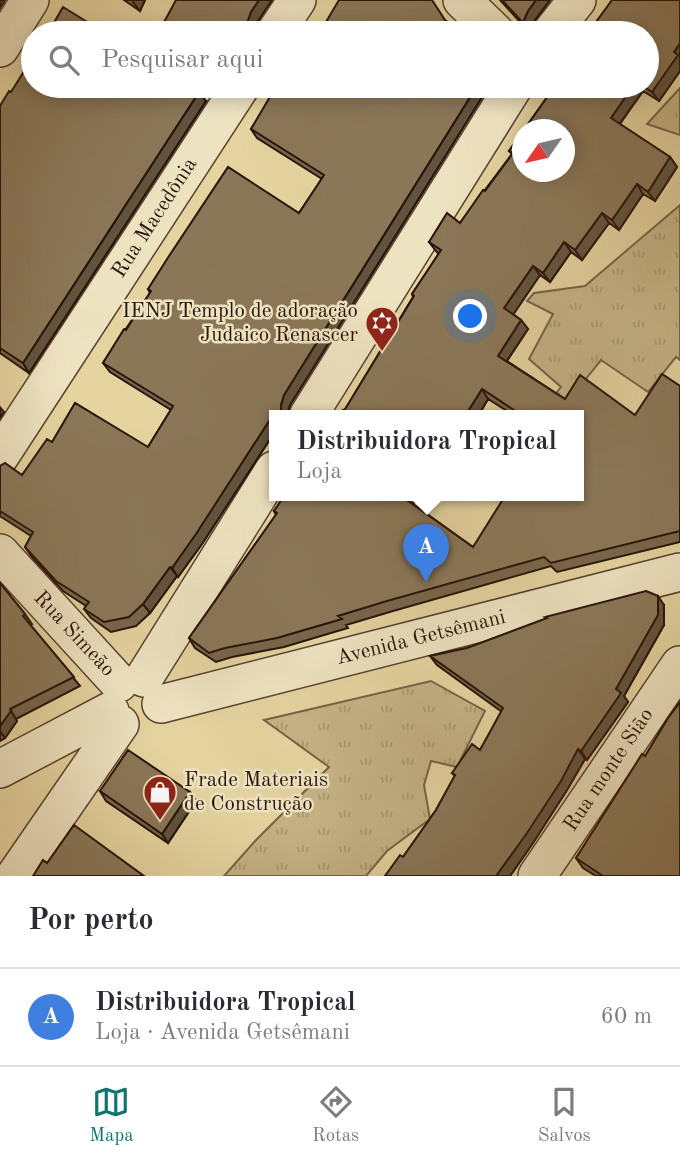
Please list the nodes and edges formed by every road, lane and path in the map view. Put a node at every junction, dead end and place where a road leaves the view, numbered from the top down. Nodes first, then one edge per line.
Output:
1 (30, 0) edge
2 (297, 0) edge
3 (461, 0) edge
4 (576, 0) edge
5 (283, 21) edge
6 (483, 21) edge
7 (560, 21) edge
8 (0, 48) edge
9 (233, 98) edge
10 (507, 98) edge
11 (312, 410) edge
12 (0, 456) edge
13 (269, 478) edge
14 (0, 553) edge
15 (680, 572) edge
16 (680, 665) edge
17 (131, 700) junction
18 (0, 769) edge
19 (15, 876) edge
20 (537, 876) edge

1 - 8 street
2 - 5 street
3 - 6 street
4 - 7 street
9 - 12 street, Rua Macedônia
10 - 11 street
13 - 17 street
14 - 17 street, Rua Simeão
15 - 17 street, Avenida Getsêmani
16 - 20 street, Rua monte Sião
17 - 18 street, Avenida Getsêmani
17 - 19 street

